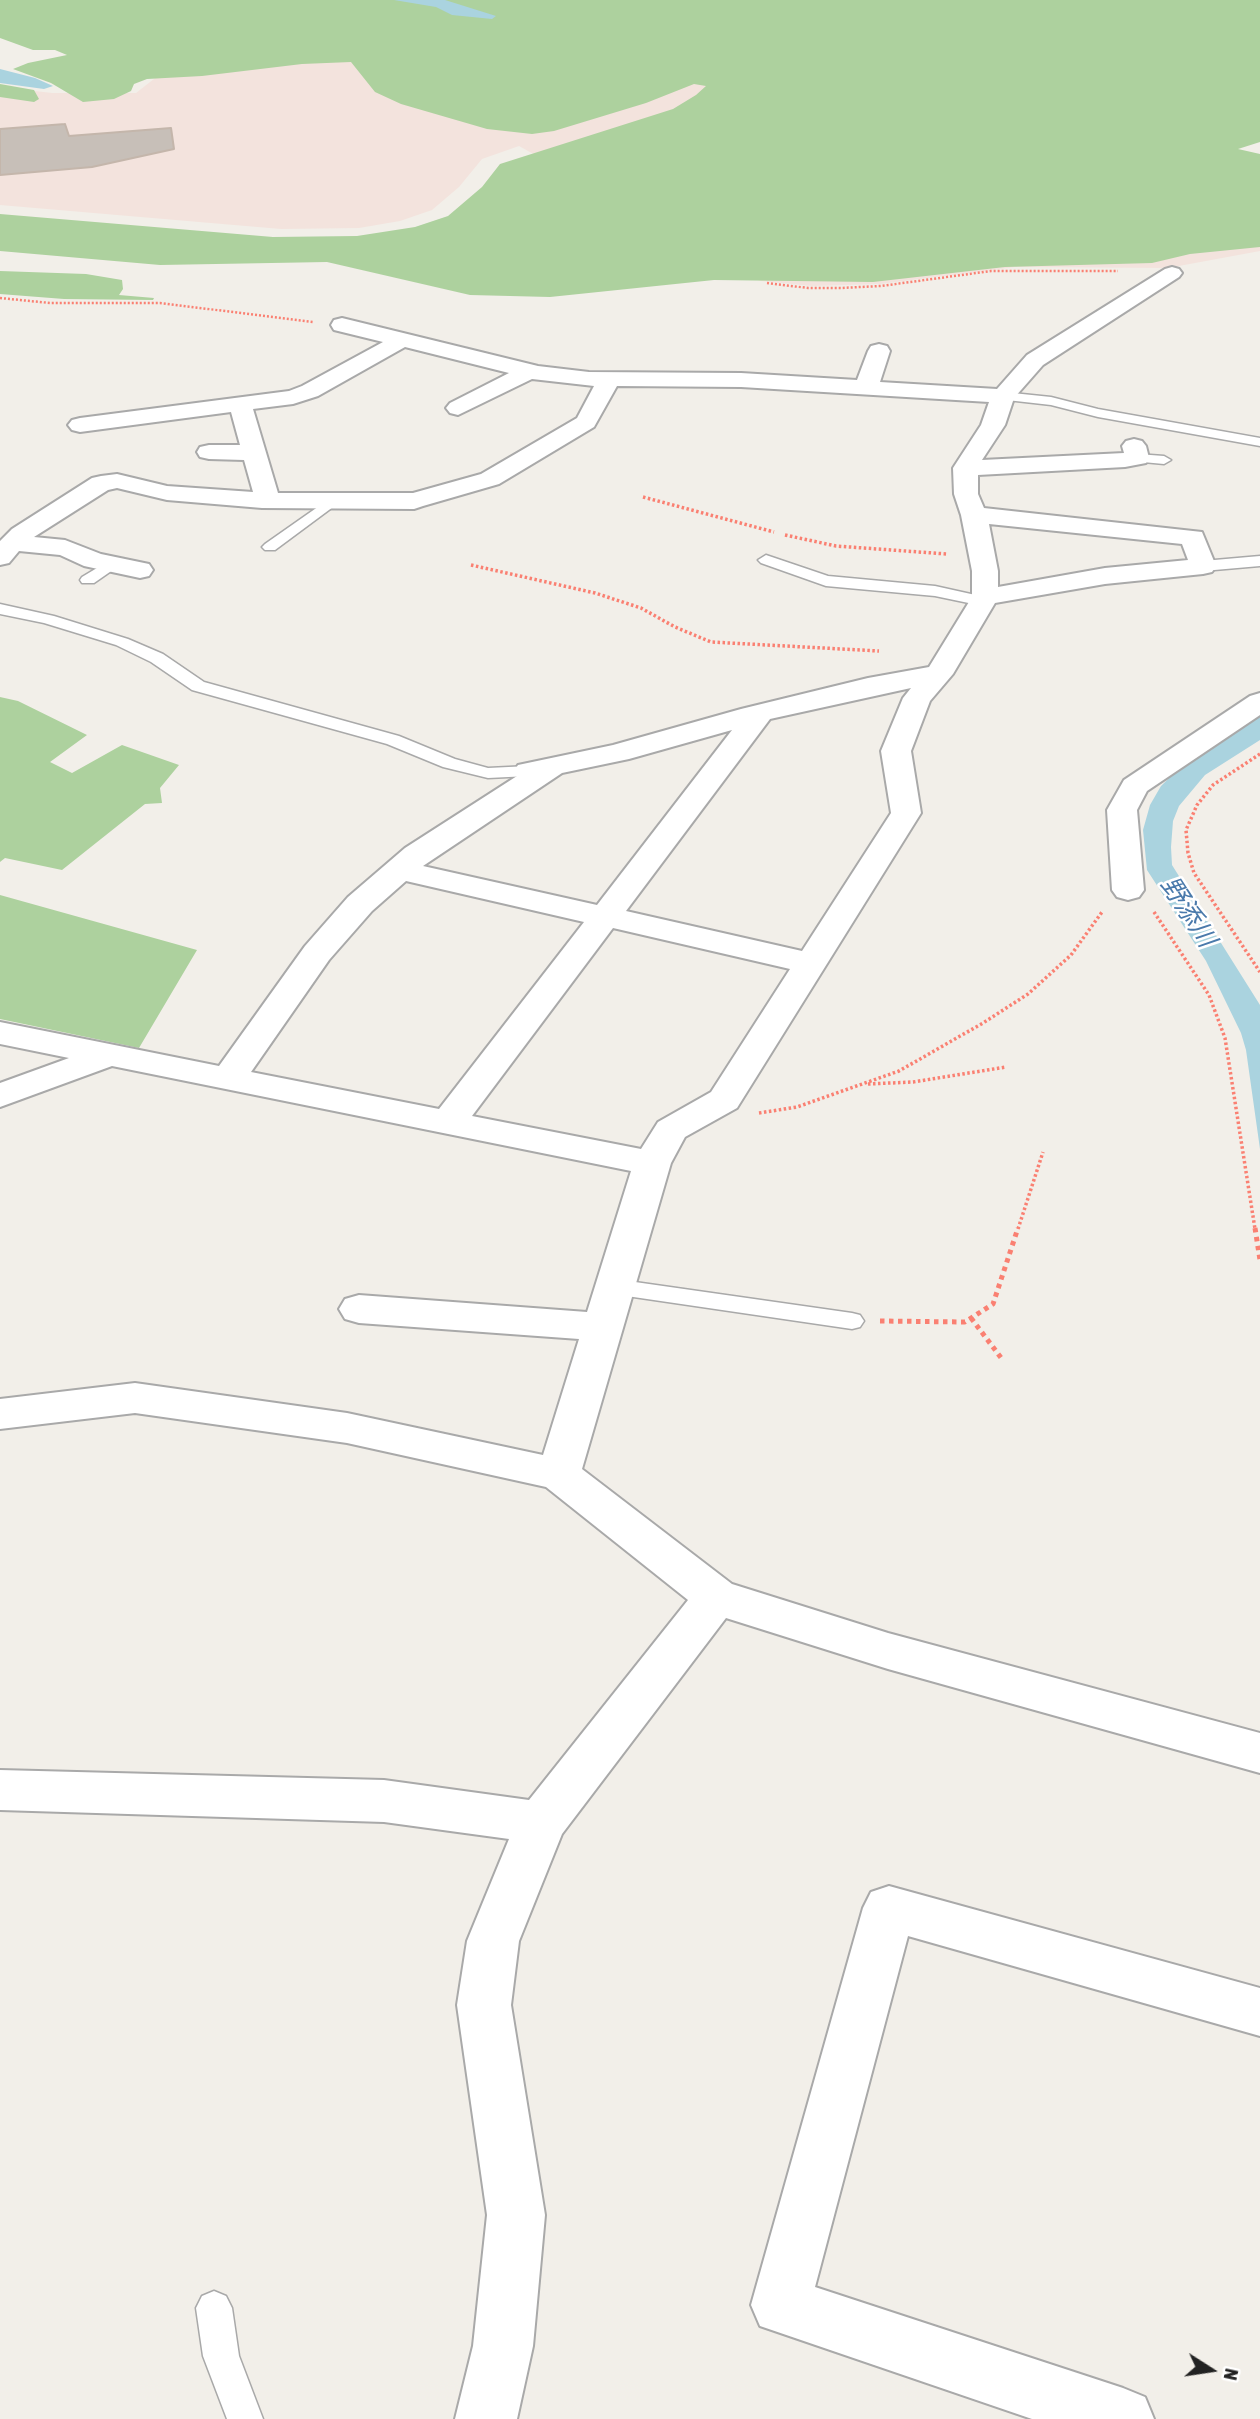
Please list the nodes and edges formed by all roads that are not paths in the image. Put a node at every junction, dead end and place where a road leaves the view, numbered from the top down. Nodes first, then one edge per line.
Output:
1 (1172, 273) road end
2 (342, 325) road end
3 (404, 339) junction
4 (879, 351) dead end
5 (530, 371) junction
6 (609, 379) junction
7 (866, 388) junction
8 (1003, 396) junction
9 (240, 404) junction
10 (458, 408) dead end
11 (80, 425) dead end
12 (1260, 442) edge
13 (209, 452) dead end
14 (1135, 452) joint
15 (255, 453) junction
16 (1164, 460) dead end
17 (965, 468) junction
18 (268, 500) junction
19 (332, 500) junction
20 (974, 515) junction
21 (270, 547) dead end
22 (7, 550) edge
23 (766, 560) dead end
24 (1260, 561) edge
25 (112, 564) junction
26 (1203, 566) junction
27 (140, 570) dead end
28 (88, 580) dead end
29 (984, 599) junction
30 (0, 609) edge
31 (939, 674) junction
32 (1260, 702) edge
33 (759, 713) junction
34 (540, 769) junction
35 (400, 870) junction
36 (1128, 890) road end
37 (604, 916) junction
38 (810, 963) junction
39 (0, 1033) edge
40 (109, 1055) junction
41 (228, 1079) junction
42 (0, 1096) edge
43 (448, 1123) junction
44 (652, 1163) junction
45 (614, 1287) junction
46 (359, 1309) dead end
47 (852, 1321) road end
48 (602, 1326) junction
49 (0, 1414) edge
50 (559, 1474) junction
51 (716, 1597) junction
52 (1260, 1753) edge
53 (0, 1790) edge
54 (541, 1823) junction
55 (1260, 2012) edge
56 (214, 2308) dead end
57 (245, 2419) edge
58 (486, 2419) edge
59 (1123, 2419) edge

1 - 8 street
2 - 3 street
3 - 5 street
3 - 9 street
4 - 7 street
5 - 6 street
5 - 10 street
6 - 7 street
6 - 19 street
7 - 8 street
8 - 12 lane
8 - 17 street
9 - 11 street
9 - 15 street
13 - 15 street
14 - 16 lane
14 - 17 street
15 - 18 street
17 - 20 street
18 - 19 street
18 - 22 street
19 - 21 lane
20 - 26 street
20 - 29 street
22 - 25 street
23 - 29 lane
24 - 26 lane
25 - 27 street
25 - 28 lane
26 - 29 street
29 - 31 street
30 - 34 lane
31 - 33 street
31 - 38 street
32 - 36 street
33 - 34 street
33 - 37 street
34 - 35 street
35 - 37 street
35 - 41 street
37 - 38 street
37 - 43 street
38 - 44 street
39 - 40 street
40 - 41 street
40 - 42 street
41 - 43 street
43 - 44 street
44 - 45 street
45 - 47 lane
45 - 48 street
46 - 48 street
48 - 50 street
49 - 50 street
50 - 51 street
51 - 52 street
51 - 54 street
53 - 54 street
54 - 58 street
55 - 59 street
56 - 57 lane

